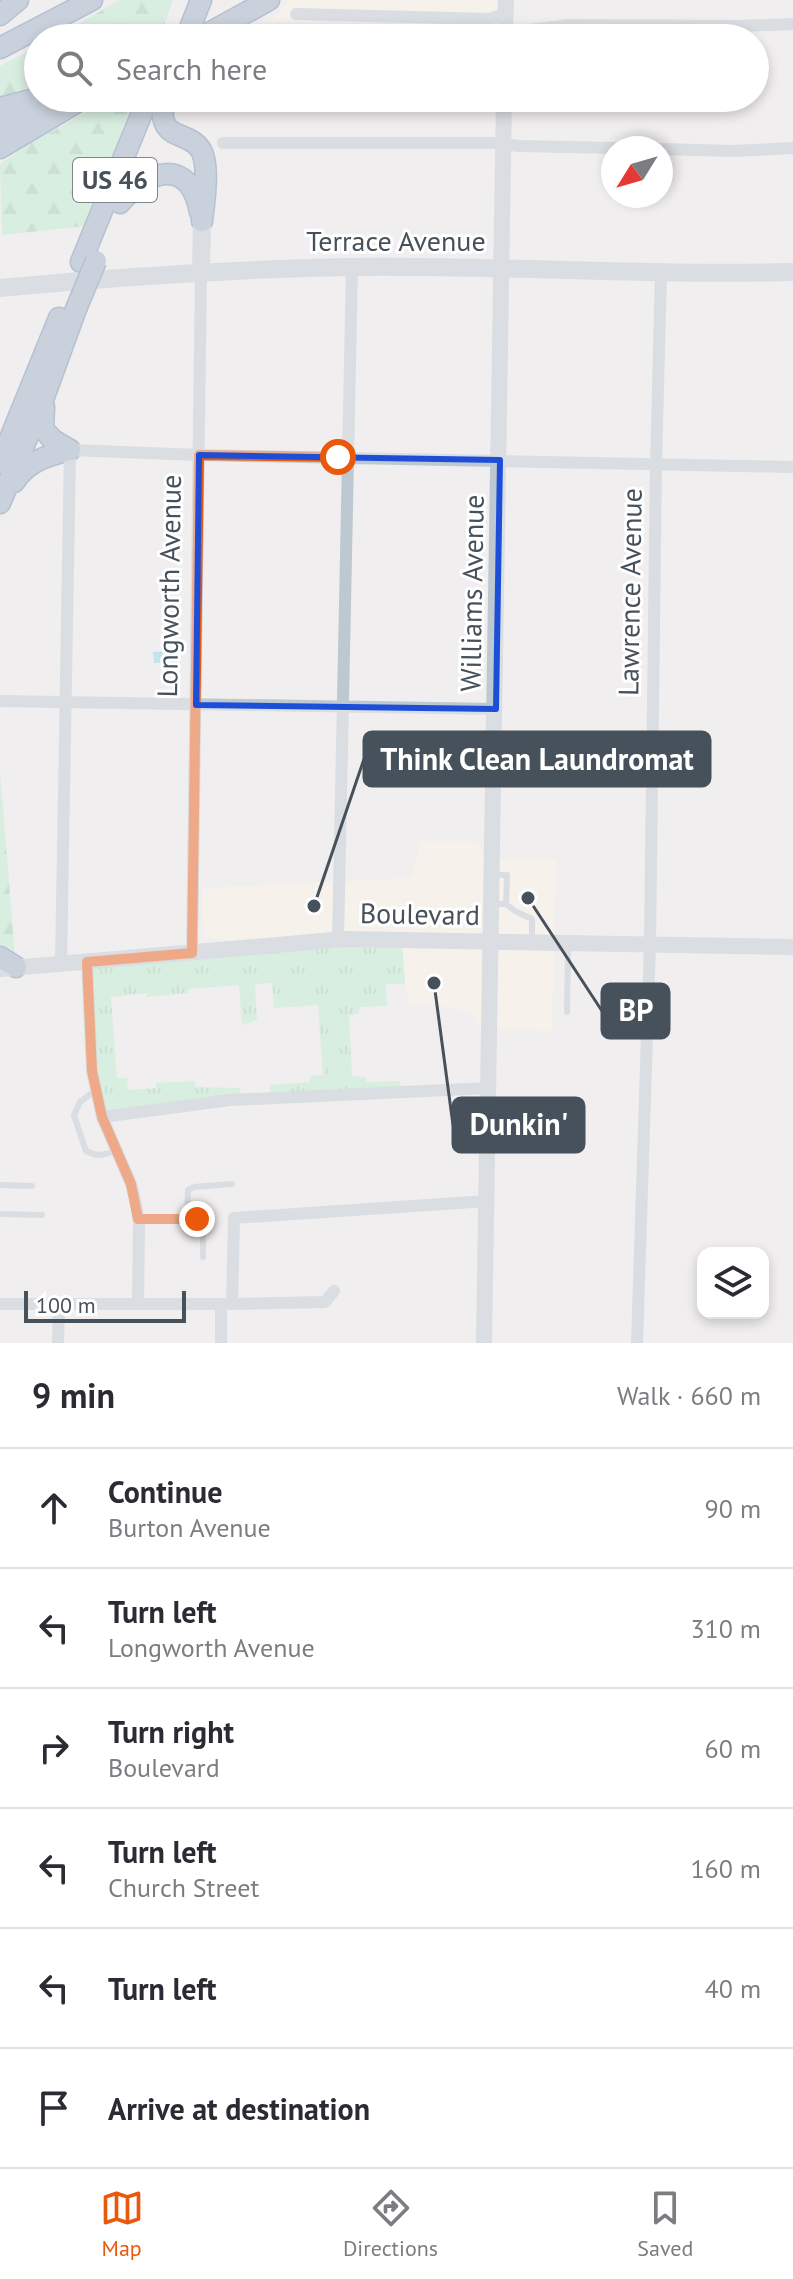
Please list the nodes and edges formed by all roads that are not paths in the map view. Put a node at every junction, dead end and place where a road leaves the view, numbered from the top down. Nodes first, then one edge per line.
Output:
1 (5, 0) edge
2 (18, 0) edge
3 (92, 0) edge
4 (188, 0) edge
5 (201, 0) edge
6 (248, 0) edge
7 (269, 0) edge
8 (0, 5) edge
9 (506, 7) edge
10 (296, 14) dead end
11 (0, 15) edge
12 (46, 24) edge
13 (187, 24) edge
14 (191, 24) edge
15 (206, 24) edge
16 (213, 24) edge
17 (793, 24) edge
18 (769, 25) edge
19 (24, 35) edge
20 (0, 48) edge
21 (24, 102) edge
22 (0, 108) edge
23 (34, 112) edge
24 (60, 112) edge
25 (143, 112) edge
26 (157, 112) edge
27 (163, 112) edge
28 (504, 112) edge
29 (0, 126) edge
30 (223, 143) dead end
31 (504, 144) junction
32 (601, 147) edge
33 (0, 148) edge
34 (793, 148) edge
35 (673, 149) edge
36 (120, 203) junction
37 (202, 221) junction
38 (89, 262) junction
39 (352, 267) junction
40 (500, 269) junction
41 (201, 272) junction
42 (661, 272) junction
43 (793, 272) edge
44 (0, 288) edge
45 (70, 309) junction
46 (44, 397) junction
47 (4, 443) edge
48 (70, 450) junction
49 (199, 455) junction
50 (348, 457) junction
51 (500, 460) junction
52 (0, 463) edge
53 (656, 465) junction
54 (793, 467) edge
55 (1, 501) edge
56 (0, 701) edge
57 (65, 702) junction
58 (196, 705) junction
59 (343, 707) junction
60 (496, 709) junction
61 (499, 904) junction
62 (338, 940) junction
63 (491, 941) junction
64 (532, 942) junction
65 (568, 942) junction
66 (650, 943) junction
67 (793, 947) edge
68 (192, 953) junction
69 (87, 962) junction
70 (61, 964) junction
71 (5, 965) edge
72 (567, 1012) dead end
73 (489, 1088) junction
74 (96, 1090) junction
75 (102, 1117) junction
76 (116, 1151) junction
77 (232, 1184) dead end
78 (0, 1185) edge
79 (32, 1186) dead end
80 (487, 1201) junction
81 (0, 1214) edge
82 (42, 1215) dead end
83 (138, 1219) junction
84 (187, 1219) junction
85 (203, 1257) dead end
86 (334, 1291) dead end
87 (0, 1304) edge
88 (59, 1304) junction
89 (138, 1304) junction
90 (226, 1304) junction
91 (58, 1343) edge
92 (221, 1343) edge
93 (484, 1343) edge
94 (637, 1343) edge

1 - 8 highway
2 - 11 highway
3 - 12 highway
4 - 13 highway
5 - 14 highway
6 - 15 highway
7 - 16 highway
9 - 10 street
17 - 18 street
19 - 20 highway
21 - 22 highway
23 - 29 highway
24 - 33 highway
25 - 38 highway, US 46
26 - 36 highway, US 46
27 - 37 highway
28 - 31 street, Williams Avenue
30 - 31 street
31 - 32 street
31 - 40 street, Williams Avenue
34 - 35 street
36 - 37 highway
36 - 38 highway, US 46
37 - 41 main road, Longworth Avenue
38 - 45 highway, US 46, bridge
39 - 40 main road, Terrace Avenue
39 - 41 main road, Terrace Avenue
39 - 50 street
40 - 42 main road, Terrace Avenue
40 - 51 street, Williams Avenue
41 - 44 main road, Terrace Avenue
41 - 49 street, Longworth Avenue
42 - 43 main road, Terrace Avenue
42 - 53 street, Lawrence Avenue
45 - 46 highway, US 46
45 - 47 highway, US 46
46 - 48 highway
46 - 55 highway, US 46
47 - 52 highway, US 46
48 - 49 street
48 - 55 highway
48 - 57 street
49 - 50 street
49 - 58 street, Longworth Avenue
50 - 51 street
50 - 59 street
51 - 53 street
51 - 60 street, Williams Avenue
53 - 54 street
53 - 66 street, Lawrence Avenue
56 - 57 street
57 - 58 street
57 - 70 street
58 - 59 street
58 - 68 street, Longworth Avenue
59 - 60 street
59 - 62 street
60 - 61 street, Williams Avenue
61 - 63 street, Williams Avenue
61 - 64 lane
62 - 63 street, Boulevard
62 - 68 street, Boulevard
63 - 64 street, Boulevard
63 - 73 street, Williams Avenue
64 - 65 street, Boulevard
65 - 66 street, Boulevard
65 - 72 lane
66 - 67 street, Boulevard
66 - 94 street, Lawrence Avenue
68 - 69 street, Boulevard
69 - 70 street, Boulevard
69 - 74 street
70 - 71 street, Boulevard
73 - 75 street
73 - 80 street, Williams Avenue
74 - 75 street
74 - 76 lane
75 - 76 street
76 - 83 street
77 - 84 lane
78 - 79 lane
80 - 90 street
80 - 93 street, Williams Avenue
81 - 82 lane
83 - 84 lane
83 - 89 street
84 - 85 lane
86 - 90 street
87 - 88 street
88 - 89 street
88 - 91 street
89 - 90 street
90 - 92 street

